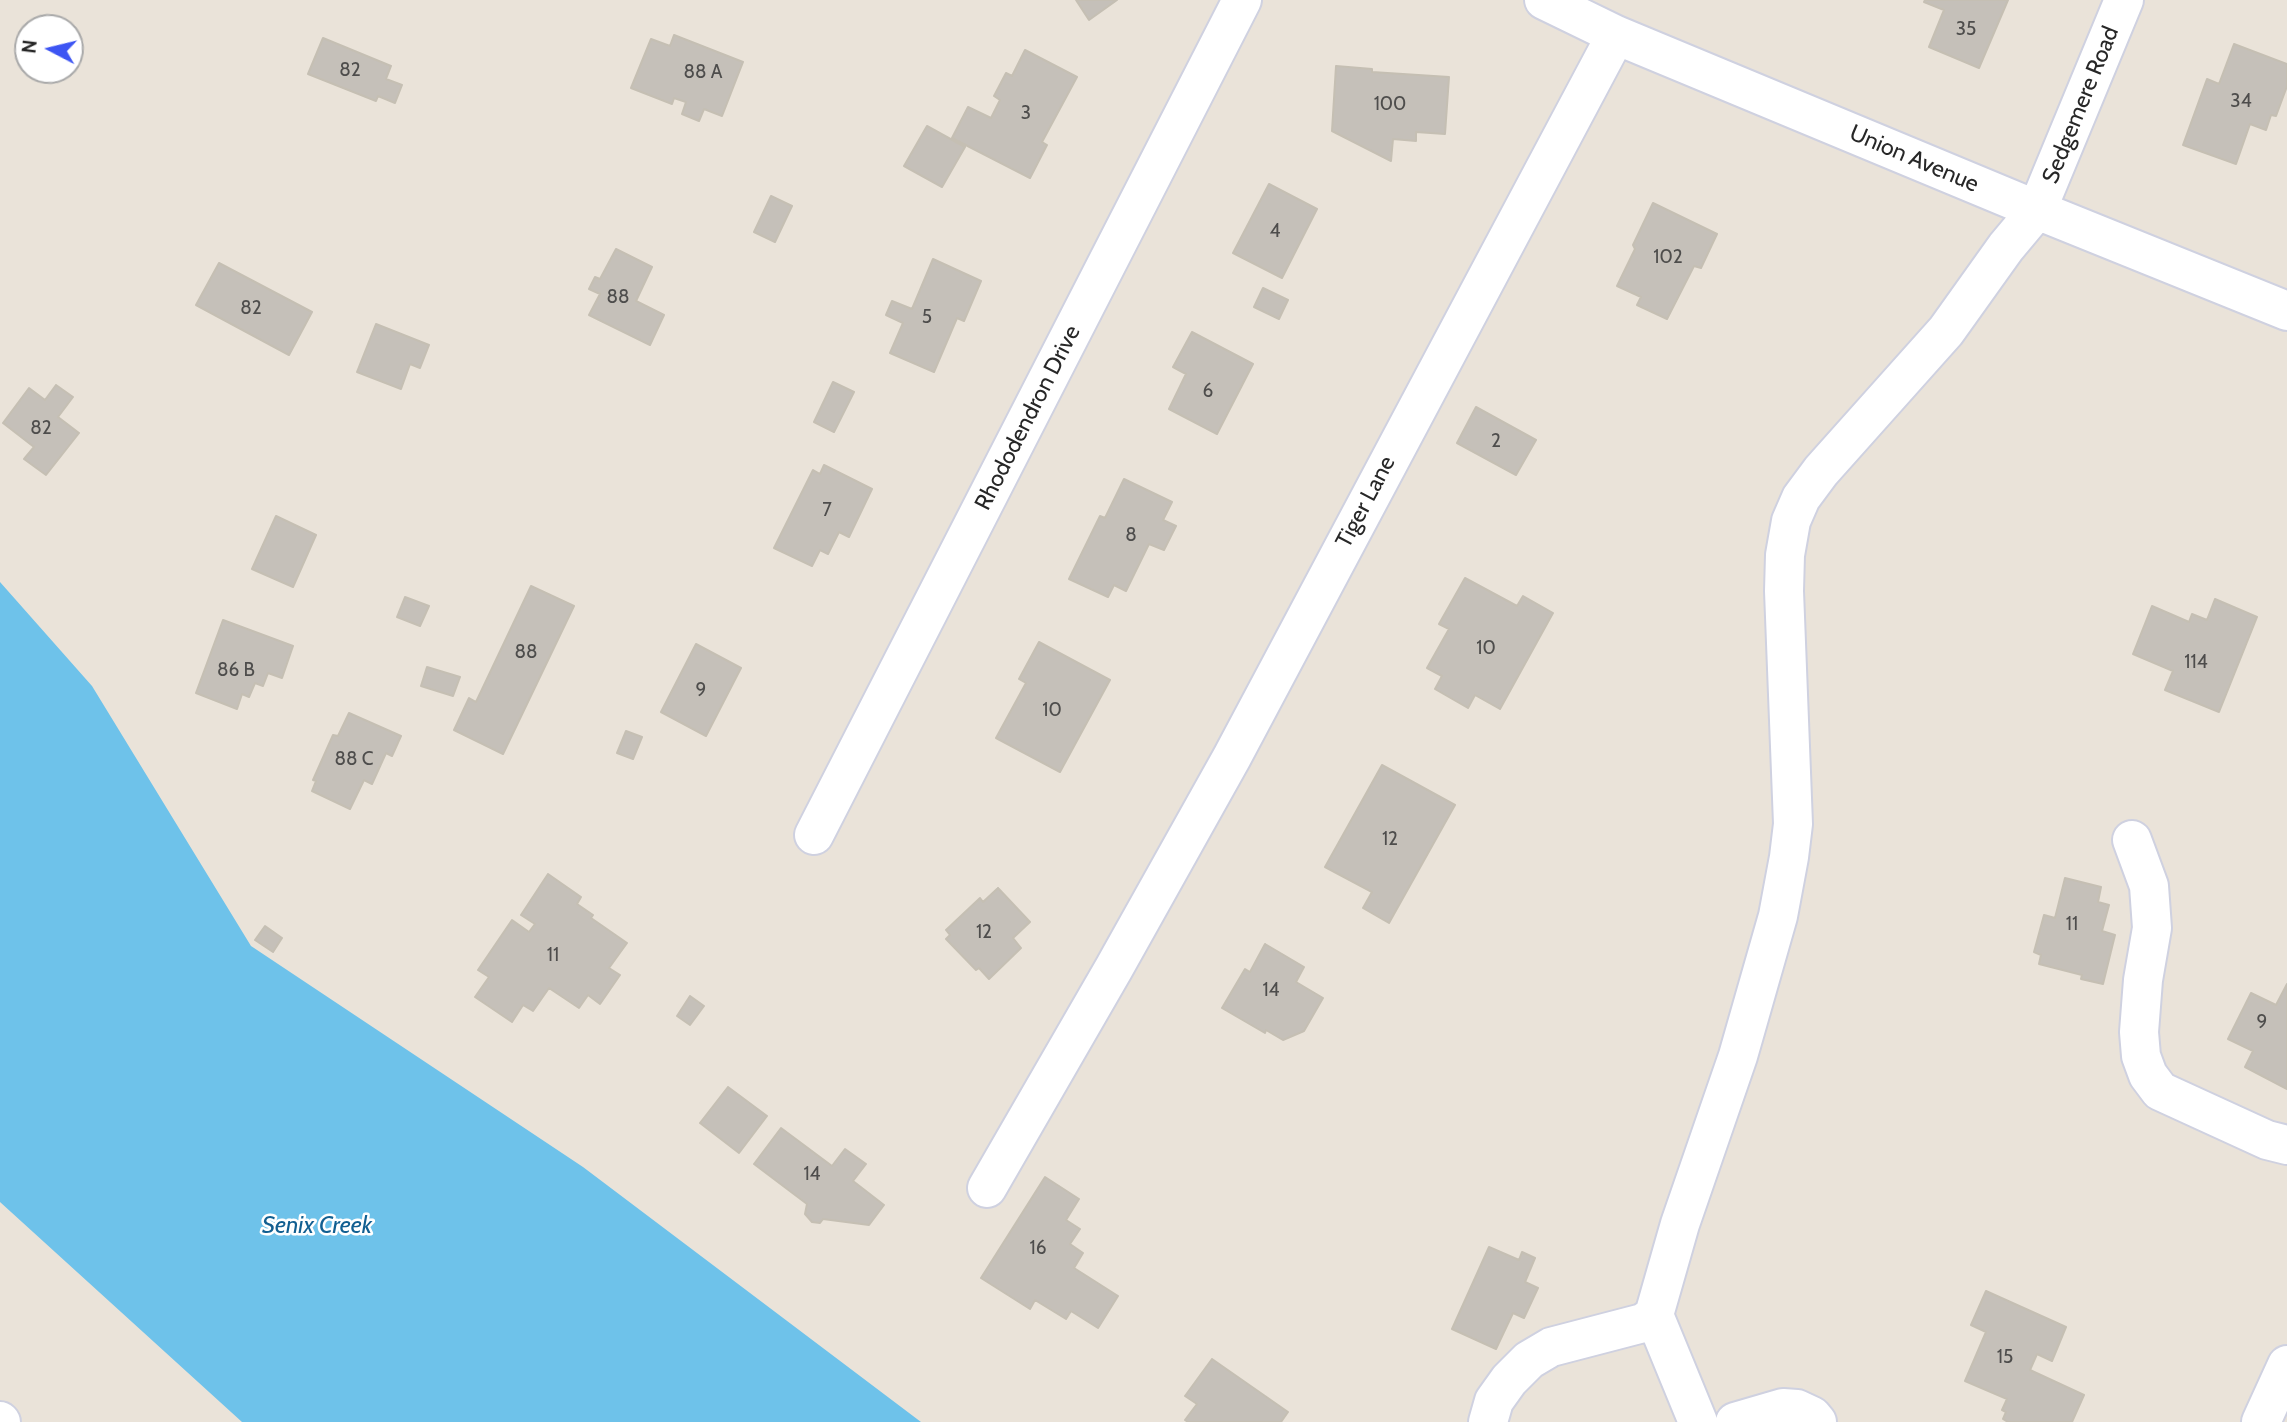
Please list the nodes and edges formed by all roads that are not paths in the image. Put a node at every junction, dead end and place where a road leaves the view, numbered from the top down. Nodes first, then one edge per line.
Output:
1 (1242, 0) edge
2 (1544, 0) edge
3 (2124, 0) edge
4 (1616, 35) junction
5 (2037, 210) junction
6 (2287, 311) edge
7 (814, 835) dead end
8 (2132, 840) dead end
9 (2280, 1151) edge
10 (987, 1188) dead end
11 (1654, 1315) junction
12 (2287, 1365) edge
13 (1488, 1422) edge
14 (1698, 1422) edge
15 (1735, 1422) edge
16 (1817, 1422) edge
17 (2261, 1422) edge

1 - 7 street, Rhododendron Drive
2 - 4 street, Union Avenue
3 - 5 street, Sedgemere Road
4 - 5 street, Union Avenue
4 - 10 street, Tiger Lane
5 - 6 street, Union Avenue
5 - 11 street, Sedgemere Road
8 - 9 street
11 - 13 street
11 - 14 street
12 - 17 street
15 - 16 street

